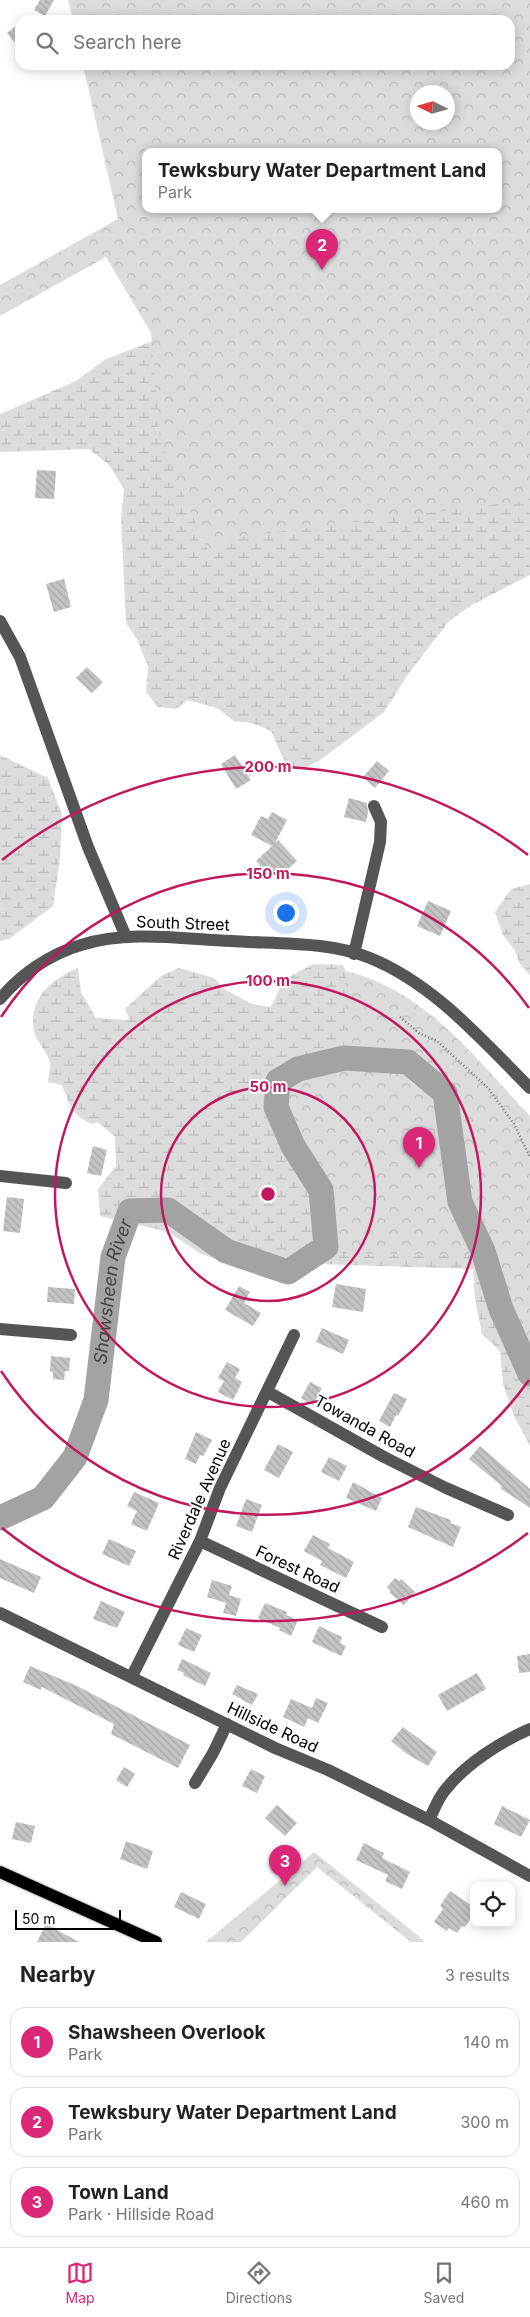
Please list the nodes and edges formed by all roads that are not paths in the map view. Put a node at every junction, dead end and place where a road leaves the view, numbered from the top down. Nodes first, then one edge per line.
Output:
1 (0, 622) edge
2 (374, 806) dead end
3 (126, 938) junction
4 (354, 954) junction
5 (0, 998) edge
6 (530, 1088) edge
7 (0, 1176) edge
8 (66, 1183) dead end
9 (0, 1329) edge
10 (70, 1335) dead end
11 (294, 1335) dead end
12 (268, 1392) junction
13 (508, 1515) dead end
14 (200, 1541) junction
15 (0, 1613) edge
16 (382, 1627) dead end
17 (132, 1676) junction
18 (227, 1724) junction
19 (530, 1729) edge
20 (195, 1783) dead end
21 (429, 1820) junction
22 (0, 1872) edge
23 (530, 1876) edge
24 (156, 1942) edge

1 - 3 street, South Street
2 - 4 street
3 - 4 street, South Street
3 - 5 street
4 - 6 street, South Street
7 - 8 street
9 - 10 street
11 - 12 street, Riverdale Avenue
12 - 13 street, Towanda Road
12 - 14 street, Riverdale Avenue
14 - 16 street, Forest Road
14 - 17 street, Riverdale Avenue
15 - 17 street, Hillside Road
17 - 18 street, Hillside Road
18 - 20 street
18 - 21 street, Hillside Road
19 - 21 street
21 - 23 street, Hillside Road
22 - 24 main road

